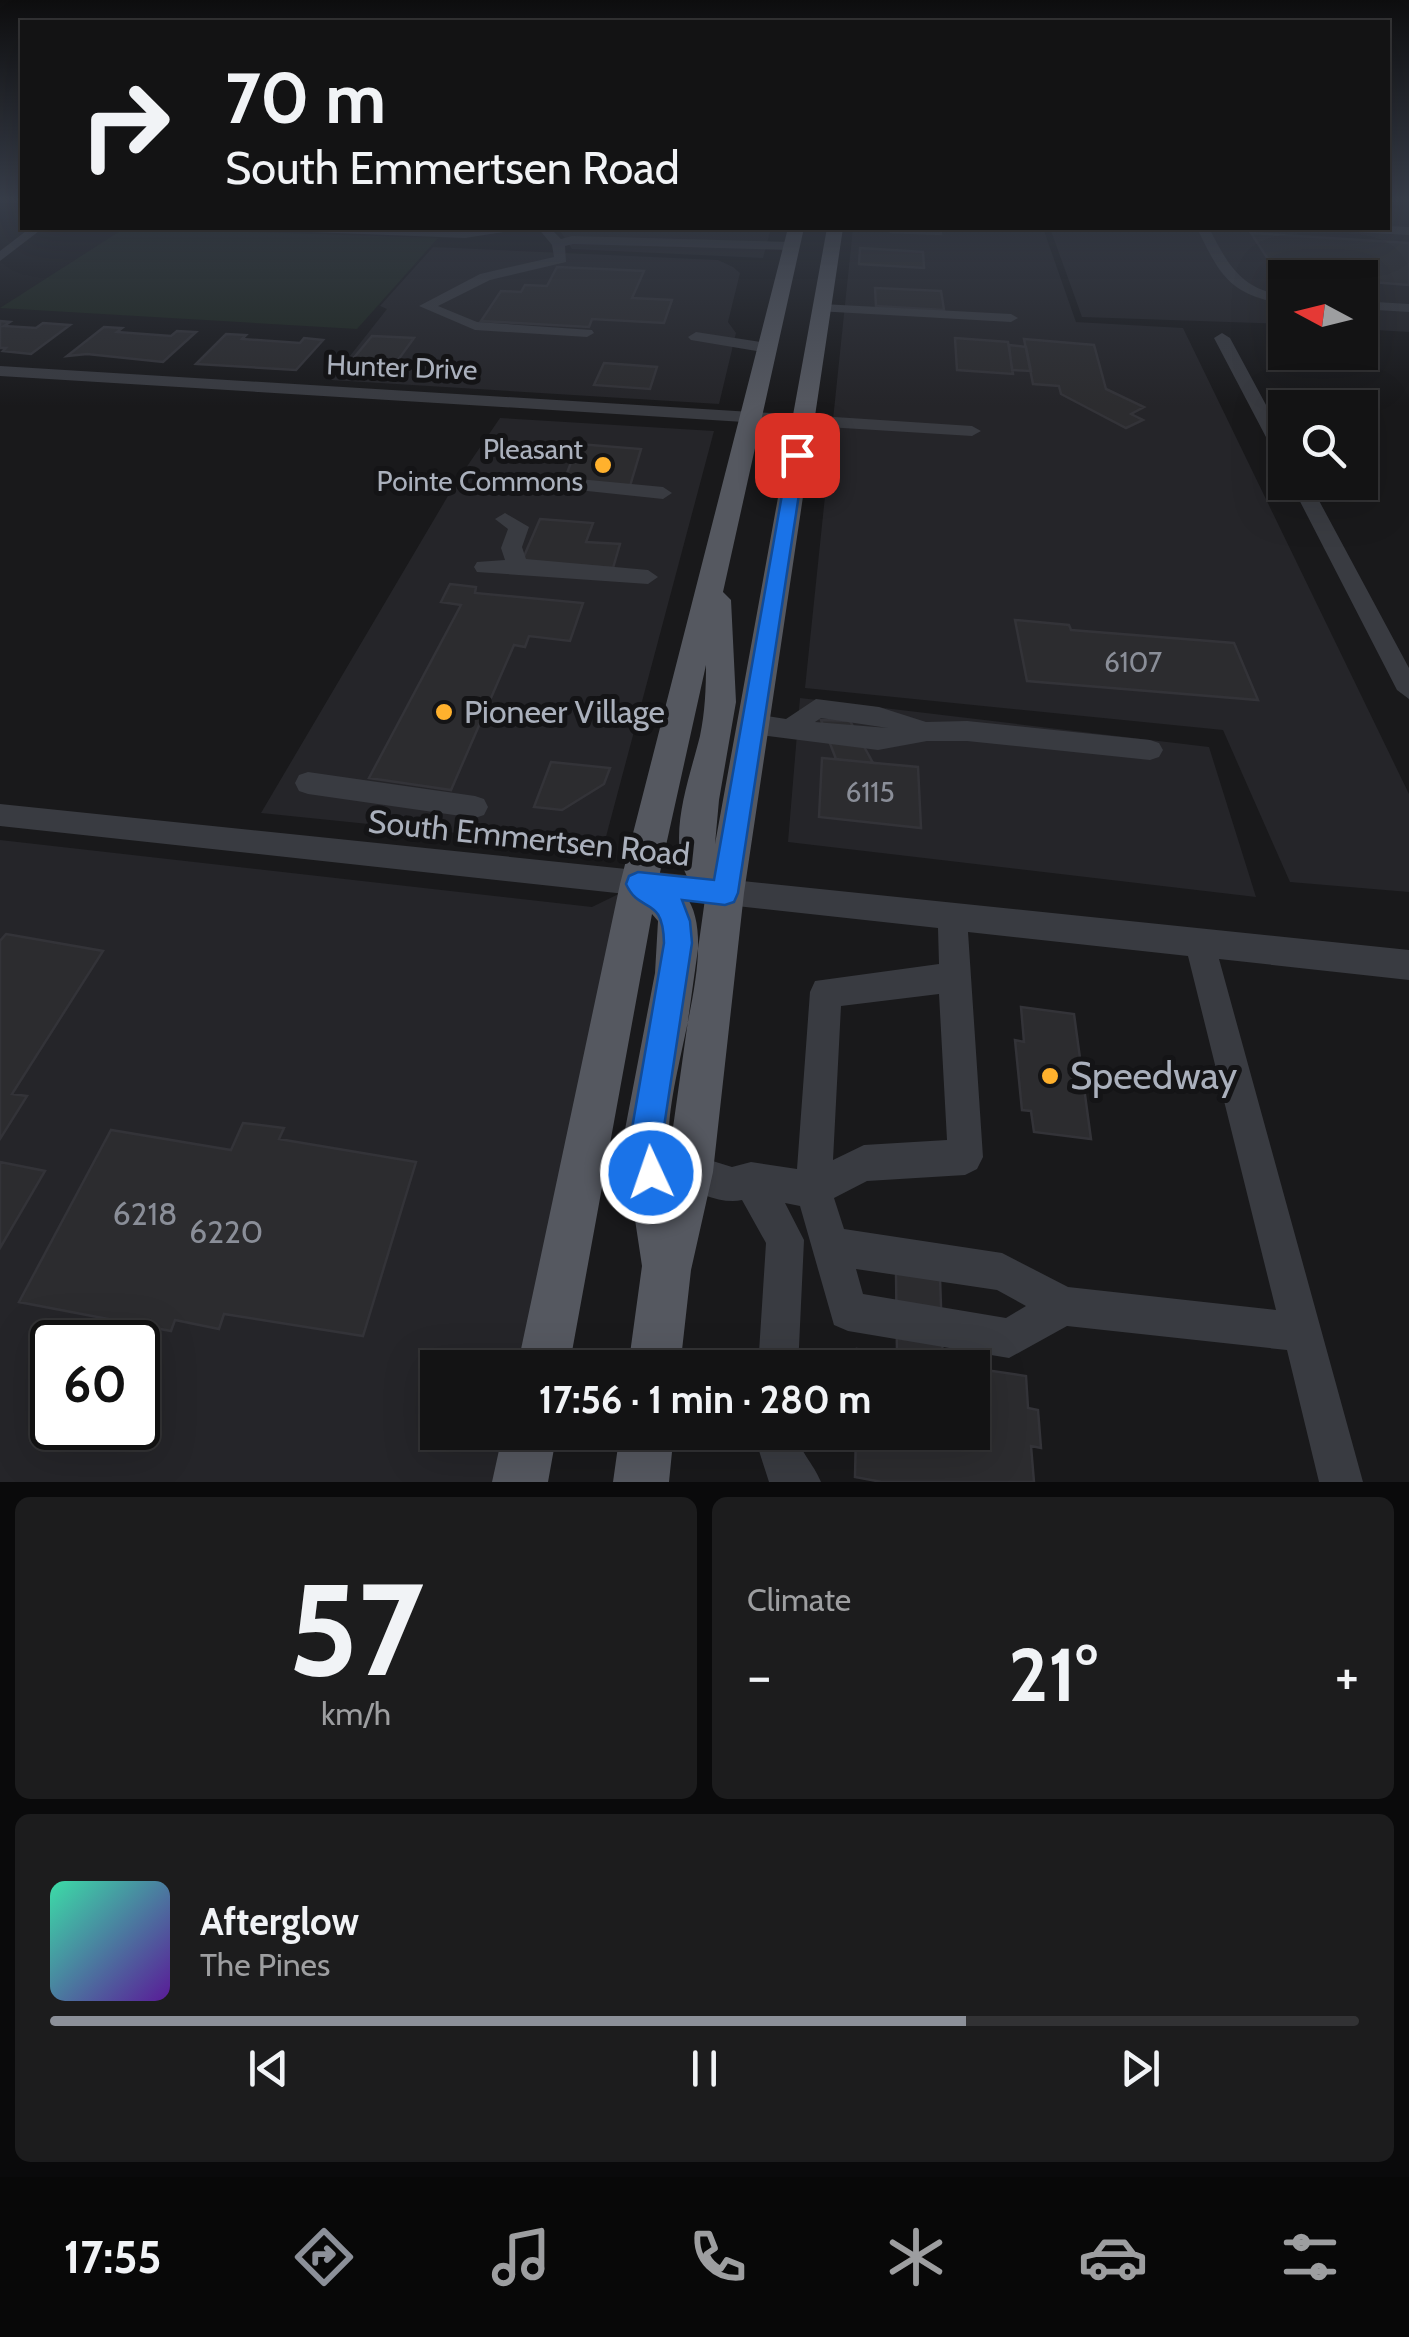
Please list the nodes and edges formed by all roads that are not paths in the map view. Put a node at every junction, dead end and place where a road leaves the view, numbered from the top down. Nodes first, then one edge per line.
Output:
1 (522, 268) edge
2 (787, 268) edge
3 (828, 268) edge
4 (1226, 268) edge
5 (1268, 297) edge
6 (1378, 306) edge
7 (822, 308) junction
8 (1409, 308) edge
9 (1011, 318) dead end
10 (587, 333) dead end
11 (696, 336) dead end
12 (1222, 338) dead end
13 (768, 348) junction
14 (0, 371) edge
15 (753, 415) junction
16 (802, 419) junction
17 (1268, 424) edge
18 (972, 431) dead end
19 (547, 482) dead end
20 (663, 493) dead end
21 (1309, 500) edge
22 (505, 519) dead end
23 (484, 567) dead end
24 (528, 567) junction
25 (714, 573) junction
26 (648, 578) dead end
27 (1409, 690) edge
28 (752, 724) junction
29 (1150, 750) dead end
30 (308, 782) dead end
31 (474, 807) dead end
32 (0, 815) edge
33 (638, 884) junction
34 (725, 893) junction
35 (953, 917) junction
36 (1200, 943) junction
37 (1409, 965) edge
38 (954, 977) junction
39 (690, 1172) junction
40 (751, 1180) junction
41 (813, 1190) junction
42 (831, 1246) junction
43 (666, 1270) junction
44 (1064, 1306) junction
45 (1300, 1332) junction
46 (547, 1350) edge
47 (656, 1350) edge
48 (779, 1350) edge
49 (526, 1450) edge
50 (644, 1450) edge
51 (779, 1450) edge
52 (520, 1482) edge
53 (641, 1482) edge
54 (799, 1482) edge
55 (1341, 1482) edge

1 - 10 street
2 - 13 main road
3 - 7 main road
4 - 5 street
6 - 8 street
7 - 9 street
7 - 16 main road
11 - 13 street
12 - 17 street
13 - 15 main road
14 - 15 street, Hunter Drive
15 - 16 street, Hunter Drive
15 - 25 main road
16 - 18 street, Hunter Drive
16 - 28 main road
19 - 20 street
21 - 27 street
22 - 24 street
23 - 24 street
24 - 26 street
25 - 33 main road
25 - 34 main road
28 - 29 street
28 - 34 main road
30 - 31 street
32 - 33 street, South Emmertsen Road
33 - 34 street, South Emmertsen Road
33 - 43 main road
33 - 46 main road
34 - 35 street, South Emmertsen Road
34 - 39 main road
35 - 36 street, South Emmertsen Road
35 - 38 street
36 - 37 street, South Emmertsen Road
36 - 45 street
38 - 41 street
38 - 41 street
39 - 40 street
39 - 43 main road
40 - 41 street
40 - 48 street
41 - 42 street
42 - 44 street
42 - 44 street
43 - 47 main road
44 - 45 street
45 - 55 street
49 - 52 main road
50 - 53 main road
51 - 54 street

